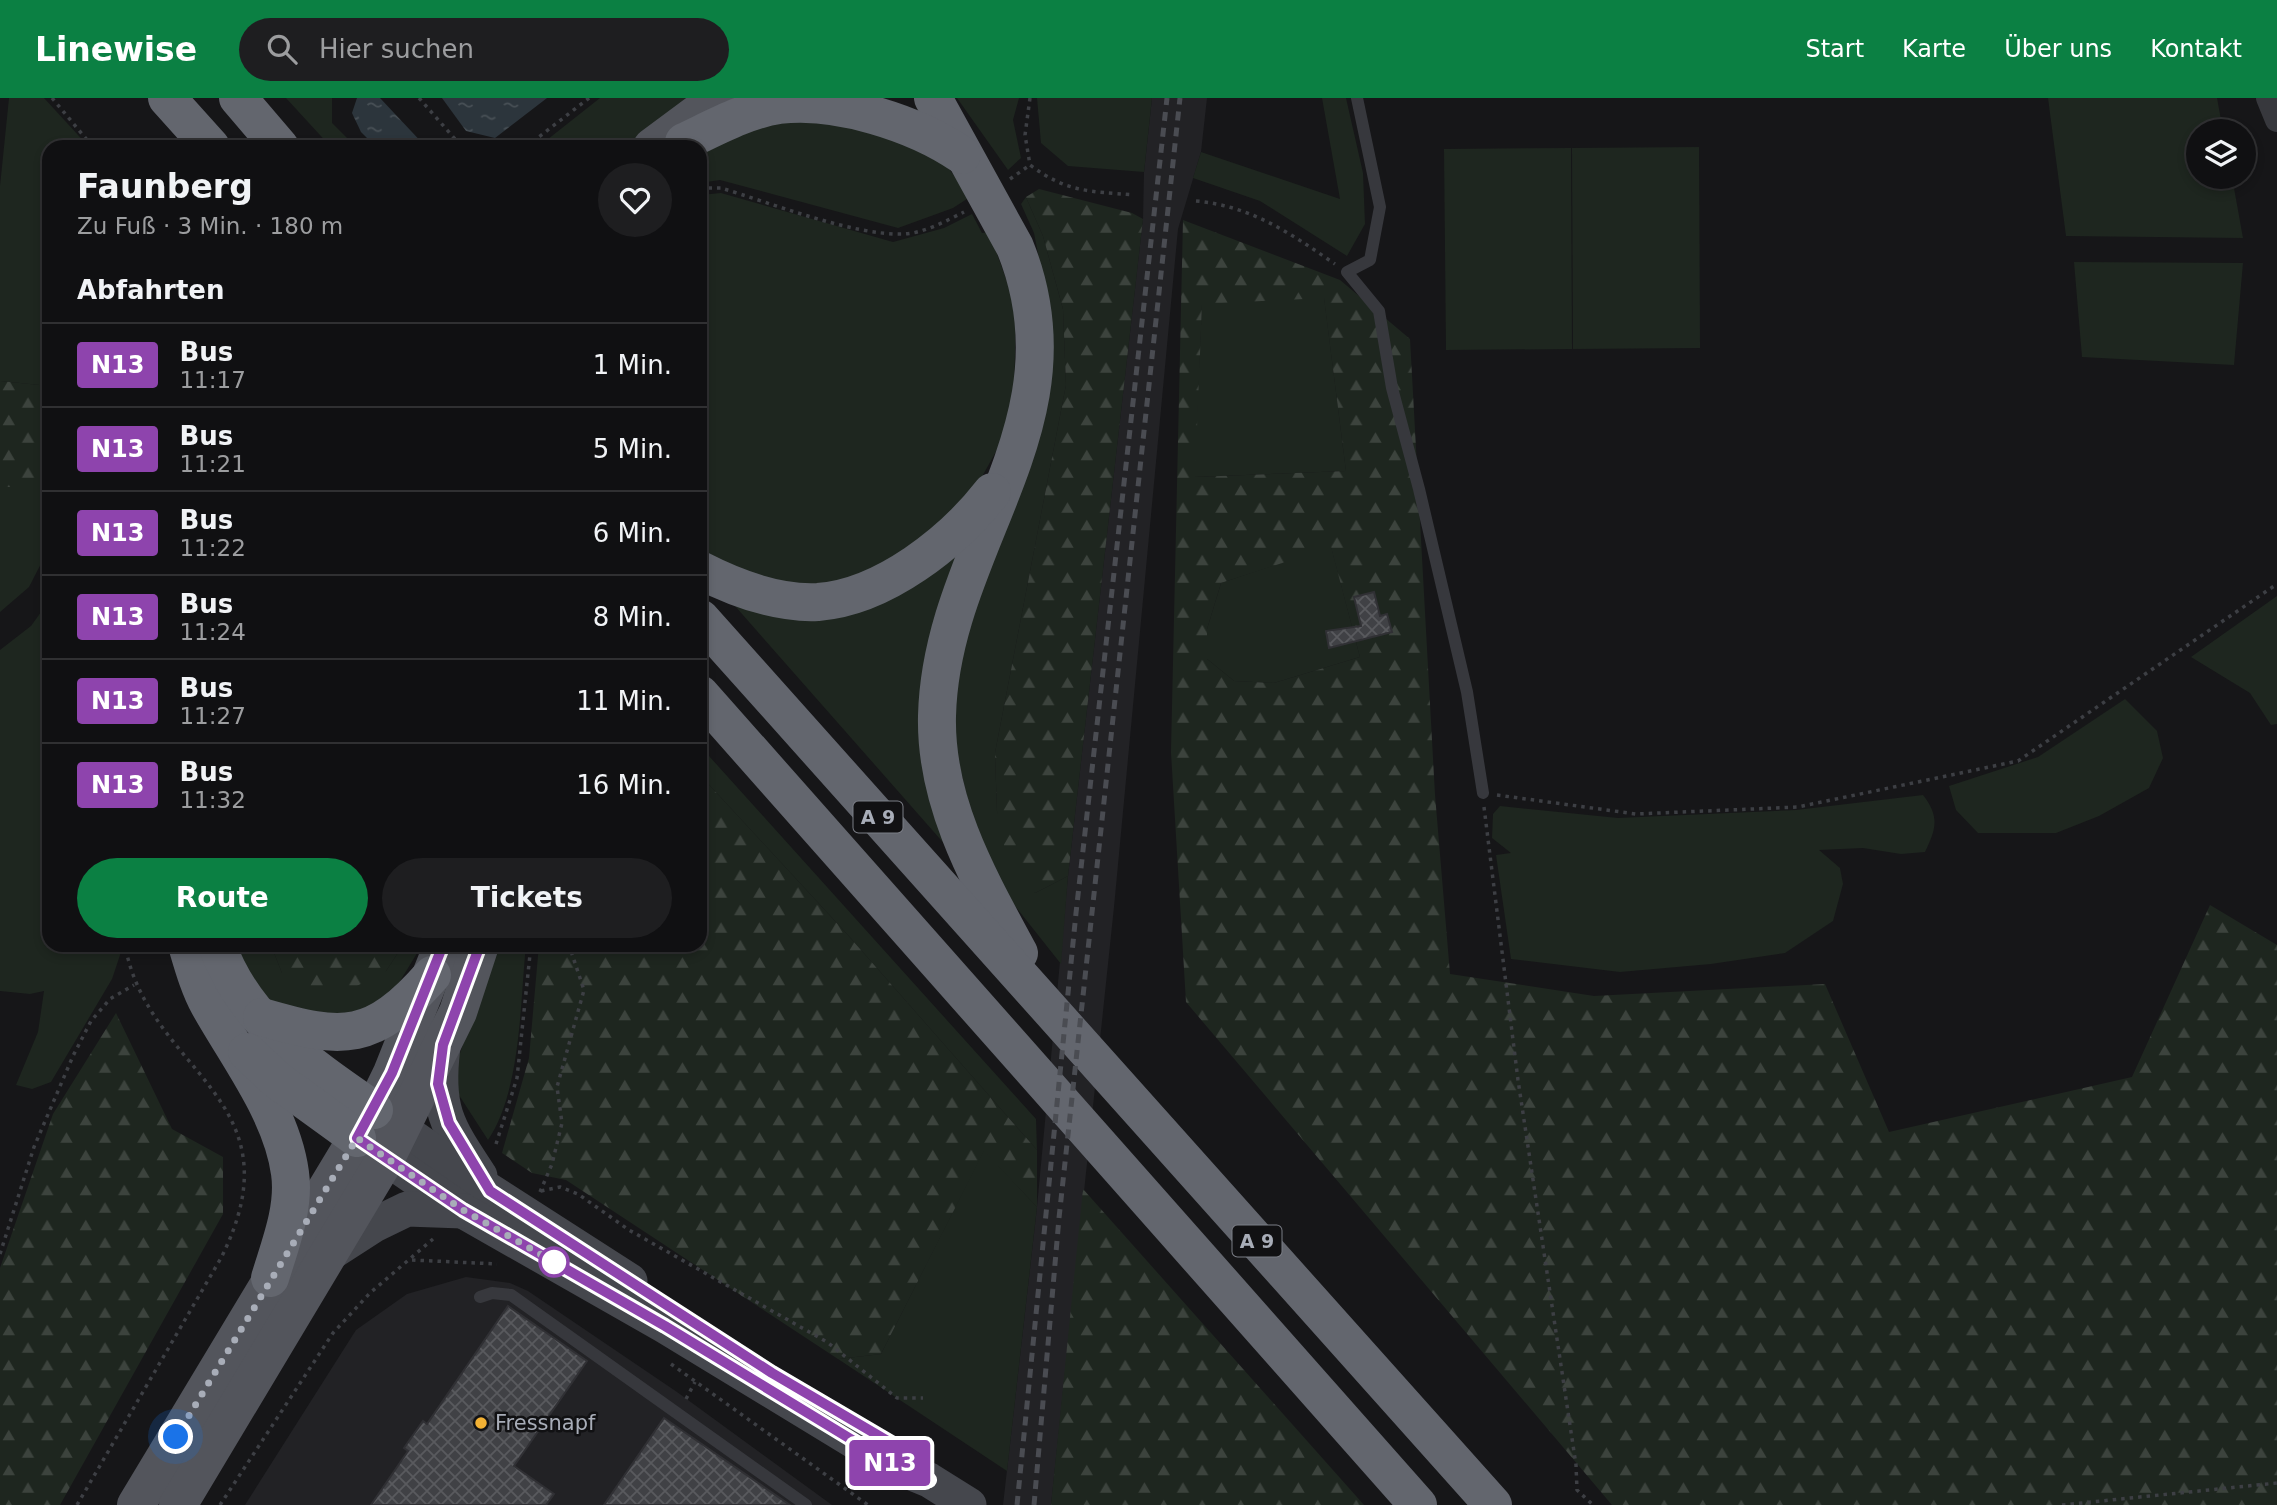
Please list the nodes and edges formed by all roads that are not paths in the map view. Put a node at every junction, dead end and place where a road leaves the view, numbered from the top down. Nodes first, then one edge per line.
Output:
1 (167, 98) edge
2 (238, 98) edge
3 (718, 98) edge
4 (746, 98) edge
5 (903, 98) edge
6 (1357, 98) edge
7 (2268, 98) edge
8 (2277, 120) edge
9 (942, 129) edge
10 (205, 140) edge
11 (274, 140) edge
12 (676, 140) edge
13 (679, 140) edge
14 (683, 140) edge
15 (1010, 468) junction
16 (707, 573) edge
17 (707, 626) edge
18 (707, 704) edge
19 (1483, 793) road end
20 (189, 952) edge
21 (220, 952) edge
22 (477, 952) edge
23 (437, 960) edge
24 (1055, 1016) junction
25 (240, 1021) junction
26 (443, 1045) junction
27 (379, 1134) junction
28 (465, 1210) junction
29 (328, 1254) junction
30 (270, 1278) junction
31 (480, 1297) dead end
32 (929, 1480) junction
33 (136, 1505) edge
34 (178, 1505) edge
35 (806, 1505) edge
36 (969, 1505) edge
37 (1418, 1505) edge
38 (1493, 1505) edge

1 - 10 highway
2 - 11 highway
3 - 12 main road
4 - 13 main road
5 - 9 highway
6 - 19 lane
7 - 8 street
9 - 14 highway
9 - 15 highway
15 - 16 highway
15 - 24 highway
17 - 24 highway, A 9
18 - 37 highway, A 9
20 - 25 highway
21 - 25 highway
22 - 26 main road
23 - 25 highway
23 - 27 main road
24 - 38 highway, A 9
25 - 27 highway
25 - 30 highway
26 - 27 main road
26 - 28 main road
27 - 28 main road
27 - 29 main road
27 - 30 main road
28 - 29 main road
28 - 32 main road
28 - 32 main road
29 - 34 main road
30 - 33 main road
31 - 35 lane
32 - 36 main road

